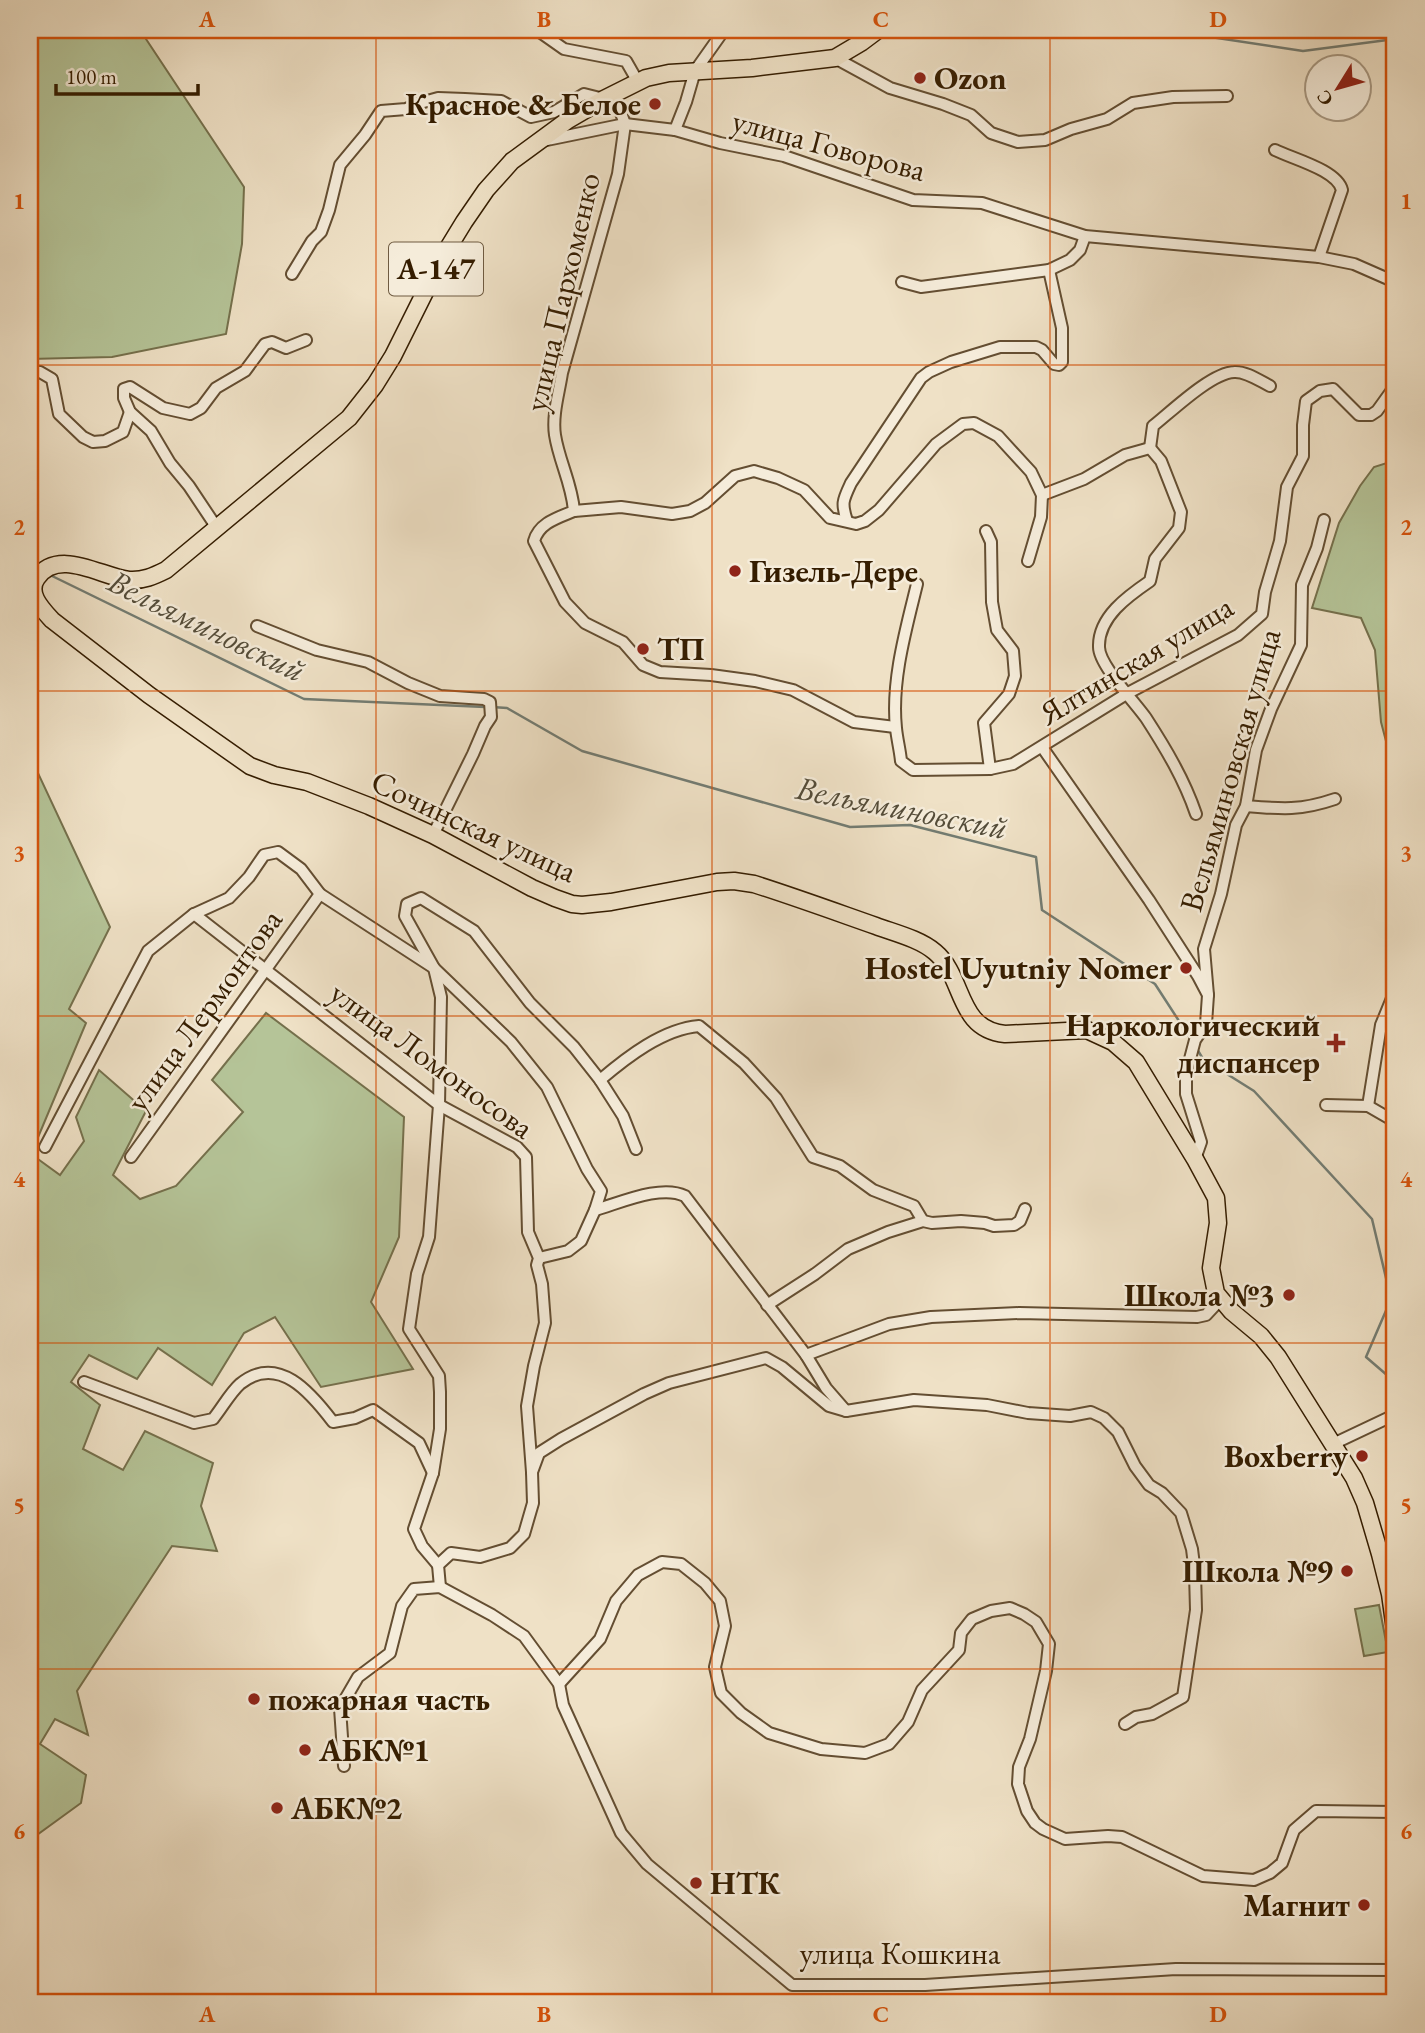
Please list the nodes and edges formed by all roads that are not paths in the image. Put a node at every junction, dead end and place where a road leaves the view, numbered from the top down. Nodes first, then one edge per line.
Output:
1 (537, 30) edge
2 (724, 30) edge
3 (878, 30) edge
4 (835, 58) junction
5 (695, 71) junction
6 (638, 82) junction
7 (1227, 96) dead end
8 (609, 97) junction
9 (625, 124) junction
10 (675, 130) junction
11 (536, 142) junction
12 (1275, 150) dead end
13 (1085, 236) junction
14 (1320, 257) junction
15 (1049, 270) junction
16 (292, 274) dead end
17 (902, 282) dead end
18 (1395, 282) edge
19 (306, 340) dead end
20 (30, 371) edge
21 (1270, 386) dead end
22 (1395, 386) edge
23 (130, 412) junction
24 (1150, 448) junction
25 (1042, 495) junction
26 (574, 511) junction
27 (1324, 520) dead end
28 (847, 521) junction
29 (217, 528) junction
30 (986, 531) dead end
31 (1028, 561) dead end
32 (917, 584) dead end
33 (257, 626) dead end
34 (1128, 693) junction
35 (895, 727) junction
36 (1042, 747) junction
37 (990, 769) junction
38 (1335, 799) dead end
39 (1246, 806) junction
40 (1196, 814) dead end
41 (433, 835) junction
42 (320, 894) junction
43 (194, 914) junction
44 (434, 968) junction
45 (266, 970) junction
46 (1395, 990) edge
47 (1209, 995) junction
48 (600, 1080) junction
49 (439, 1105) junction
50 (1326, 1105) dead end
51 (1368, 1106) junction
52 (1395, 1125) edge
53 (45, 1147) dead end
54 (636, 1149) dead end
55 (131, 1157) dead end
56 (1195, 1159) junction
57 (1025, 1209) dead end
58 (595, 1210) junction
59 (923, 1221) junction
60 (538, 1261) junction
61 (1220, 1300) junction
62 (767, 1305) junction
63 (806, 1355) junction
64 (84, 1382) dead end
65 (846, 1411) junction
66 (1395, 1412) edge
67 (1333, 1444) junction
68 (533, 1472) junction
69 (433, 1474) junction
70 (438, 1565) junction
71 (440, 1587) junction
72 (1395, 1624) edge
73 (559, 1684) junction
74 (1125, 1724) dead end
75 (344, 1766) dead end
76 (1395, 1812) edge
77 (1395, 1970) edge

1 - 6 street
2 - 5 street
3 - 4 highway, Сочинская улица / А-147
4 - 5 highway, Сочинская улица / А-147
4 - 7 street
5 - 6 highway, Сочинская улица / А-147
5 - 10 street
6 - 8 highway, Сочинская улица / А-147
8 - 9 street
8 - 11 highway, Сочинская улица / А-147
8 - 16 street, Сочинская улица
9 - 10 street, улица Говорова
9 - 11 street, улица Говорова
9 - 26 street, улица Пархоменко
10 - 13 street, улица Говорова
11 - 29 highway, Сочинская улица / А-147
12 - 14 street
13 - 14 street, улица Говорова
13 - 15 street
14 - 18 street, улица Говорова
15 - 17 street
15 - 28 street
19 - 23 street
20 - 23 street
21 - 24 street
22 - 34 street, Ялтинская улица
23 - 29 street
24 - 25 street
24 - 34 street
25 - 28 street
25 - 31 street
26 - 28 street
26 - 35 street
27 - 39 street, Вельяминовская улица
29 - 41 highway, Сочинская улица / А-147
30 - 37 street
32 - 35 street
33 - 41 street
34 - 36 street, Ялтинская улица
34 - 40 street
35 - 37 street, Ялтинская улица
36 - 37 street, Ялтинская улица
36 - 47 street
38 - 39 street
39 - 47 street, Вельяминовская улица
41 - 56 highway, Сочинская улица / А-147
42 - 43 street
42 - 44 street
42 - 45 street, улица Лермонтова
43 - 45 street, улица Ломоносова
43 - 53 street
44 - 48 street
44 - 49 street
44 - 58 street
45 - 49 street, улица Ломоносова
45 - 55 street, улица Лермонтова
46 - 51 street
47 - 56 street, Вельяминовская улица
48 - 54 street
48 - 59 street
49 - 60 street, улица Ломоносова
49 - 69 street
50 - 51 street
51 - 52 street
56 - 61 highway, Сочинская улица / А-147
57 - 59 street
58 - 60 street
58 - 62 street
59 - 62 street
60 - 68 street, улица Ломоносова
61 - 63 street
61 - 67 highway
62 - 63 street
63 - 65 street
64 - 69 street
65 - 68 street
65 - 74 street
66 - 67 street
67 - 72 highway
68 - 70 street, улица Ломоносова
69 - 70 street
70 - 71 street
71 - 73 street
71 - 75 street
73 - 76 street
73 - 77 street, улица Кошкина

